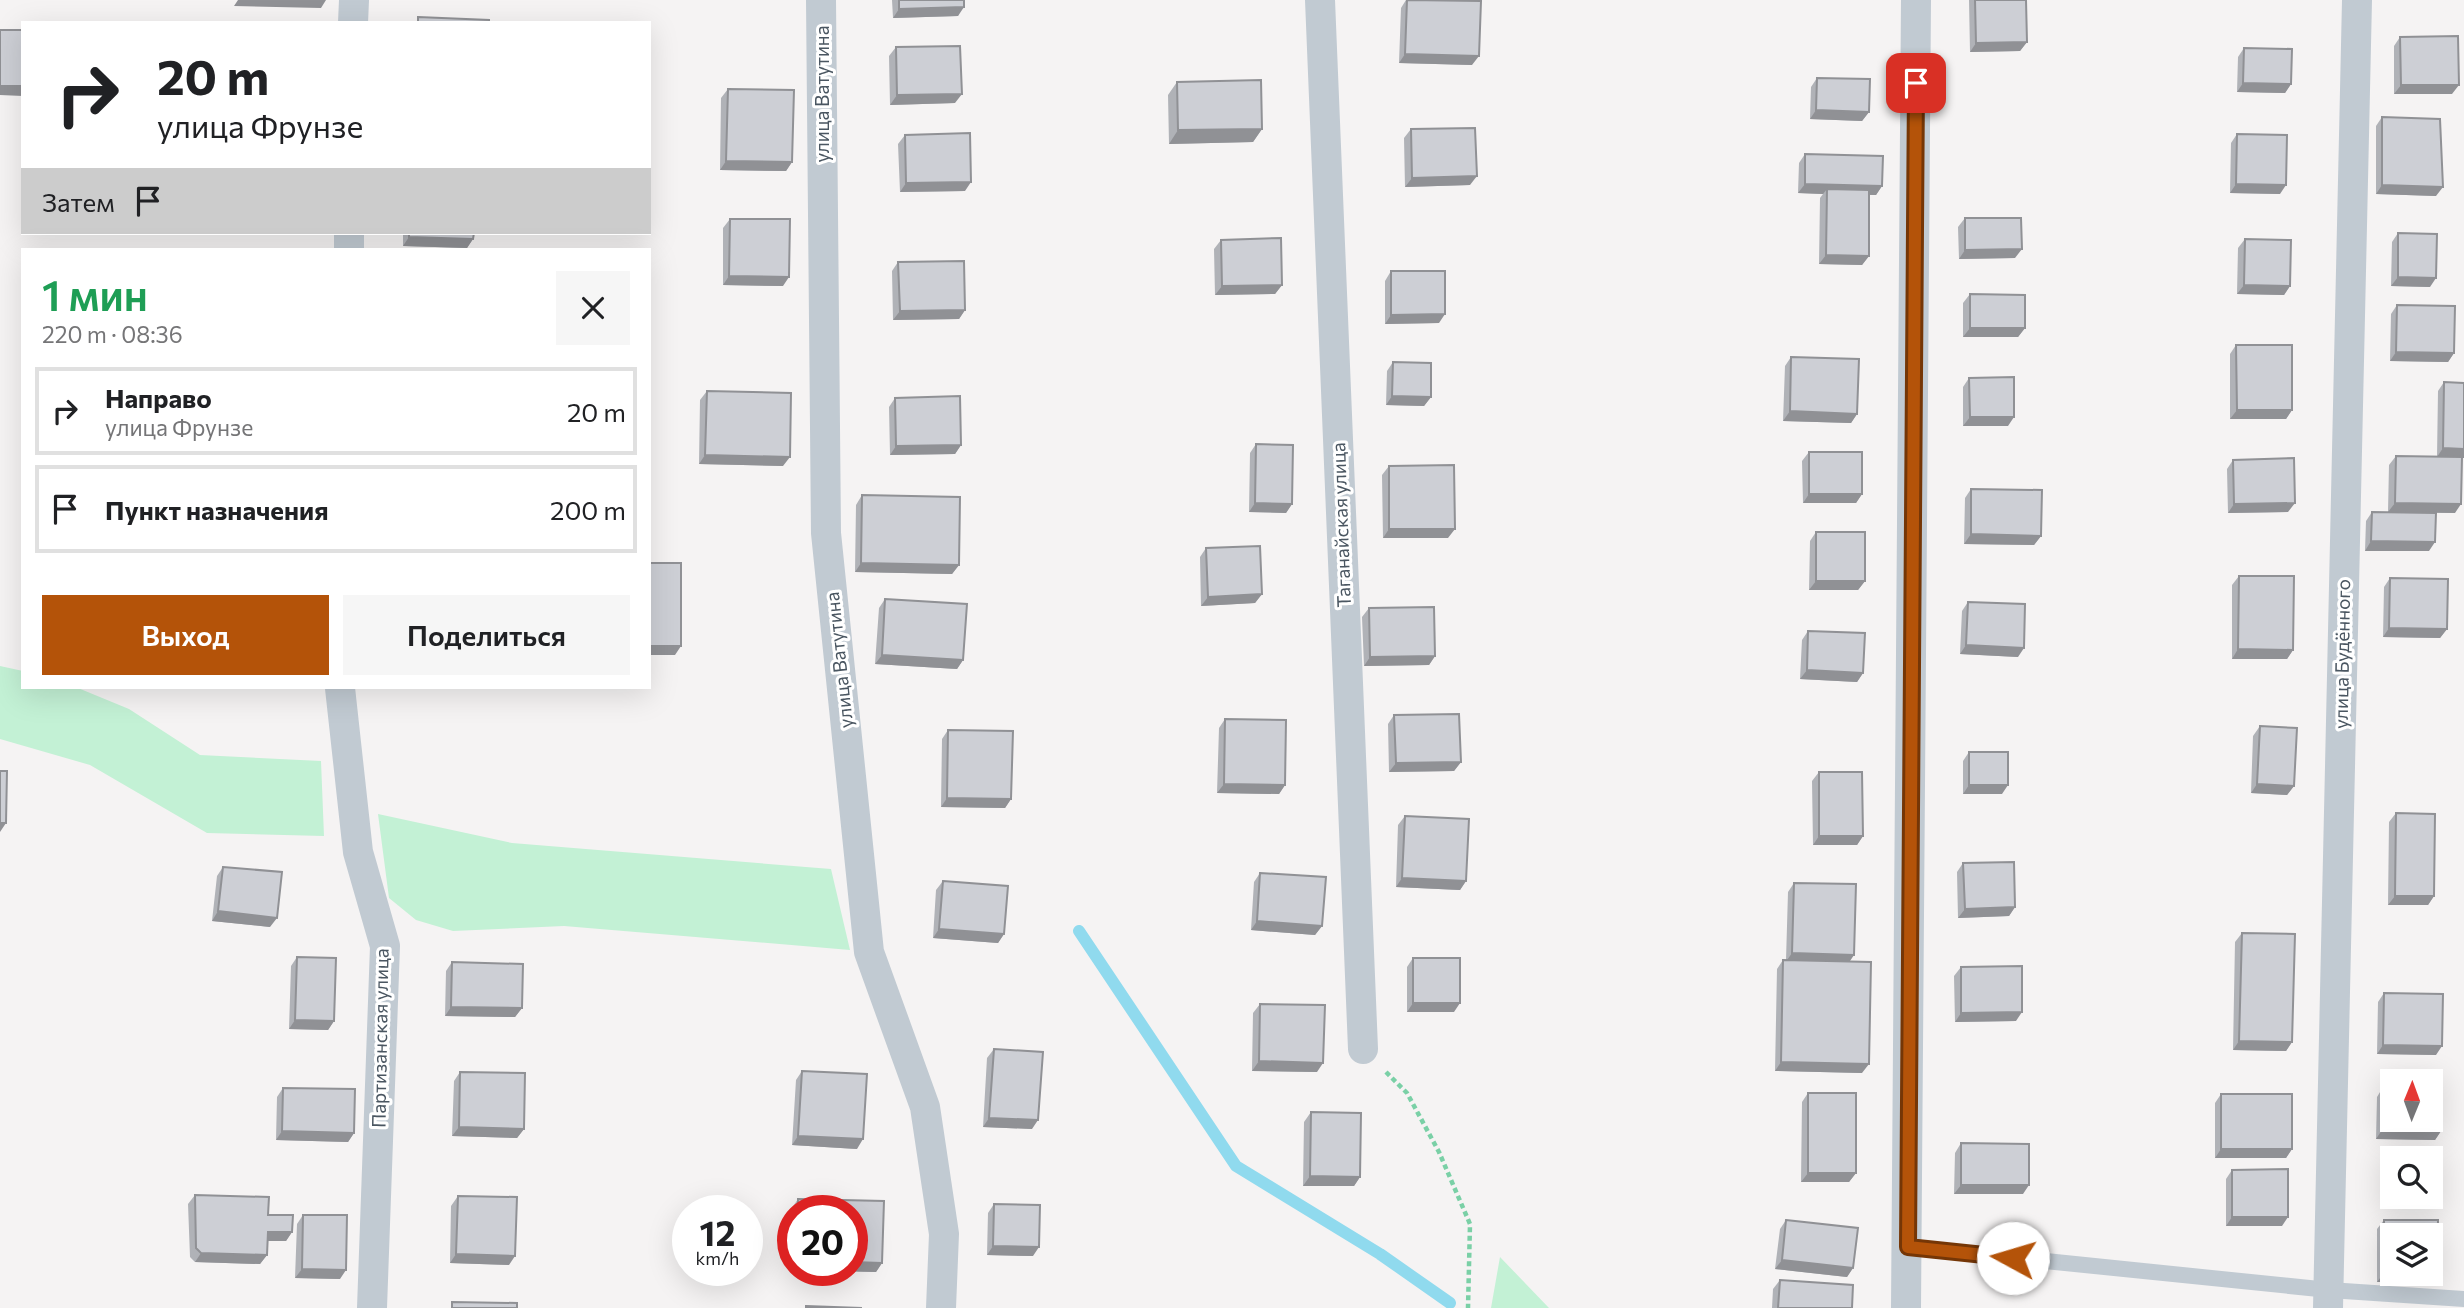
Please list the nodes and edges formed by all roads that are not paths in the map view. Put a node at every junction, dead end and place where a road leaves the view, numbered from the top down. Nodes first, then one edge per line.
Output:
1 (354, 0) edge
2 (821, 0) edge
3 (1320, 0) edge
4 (1916, 0) edge
5 (2357, 0) edge
6 (353, 21) edge
7 (340, 689) edge
8 (1363, 1049) road end
9 (1908, 1247) junction
10 (2328, 1299) edge
11 (2464, 1299) edge
12 (372, 1308) edge
13 (942, 1308) edge
14 (1906, 1308) edge

1 - 6 street
2 - 13 street, улица Ватутина
3 - 8 street, Таганайская улица
4 - 9 street
5 - 10 street, улица Будённого
7 - 12 street, Партизанская улица
9 - 10 lane
9 - 14 street
10 - 11 lane

